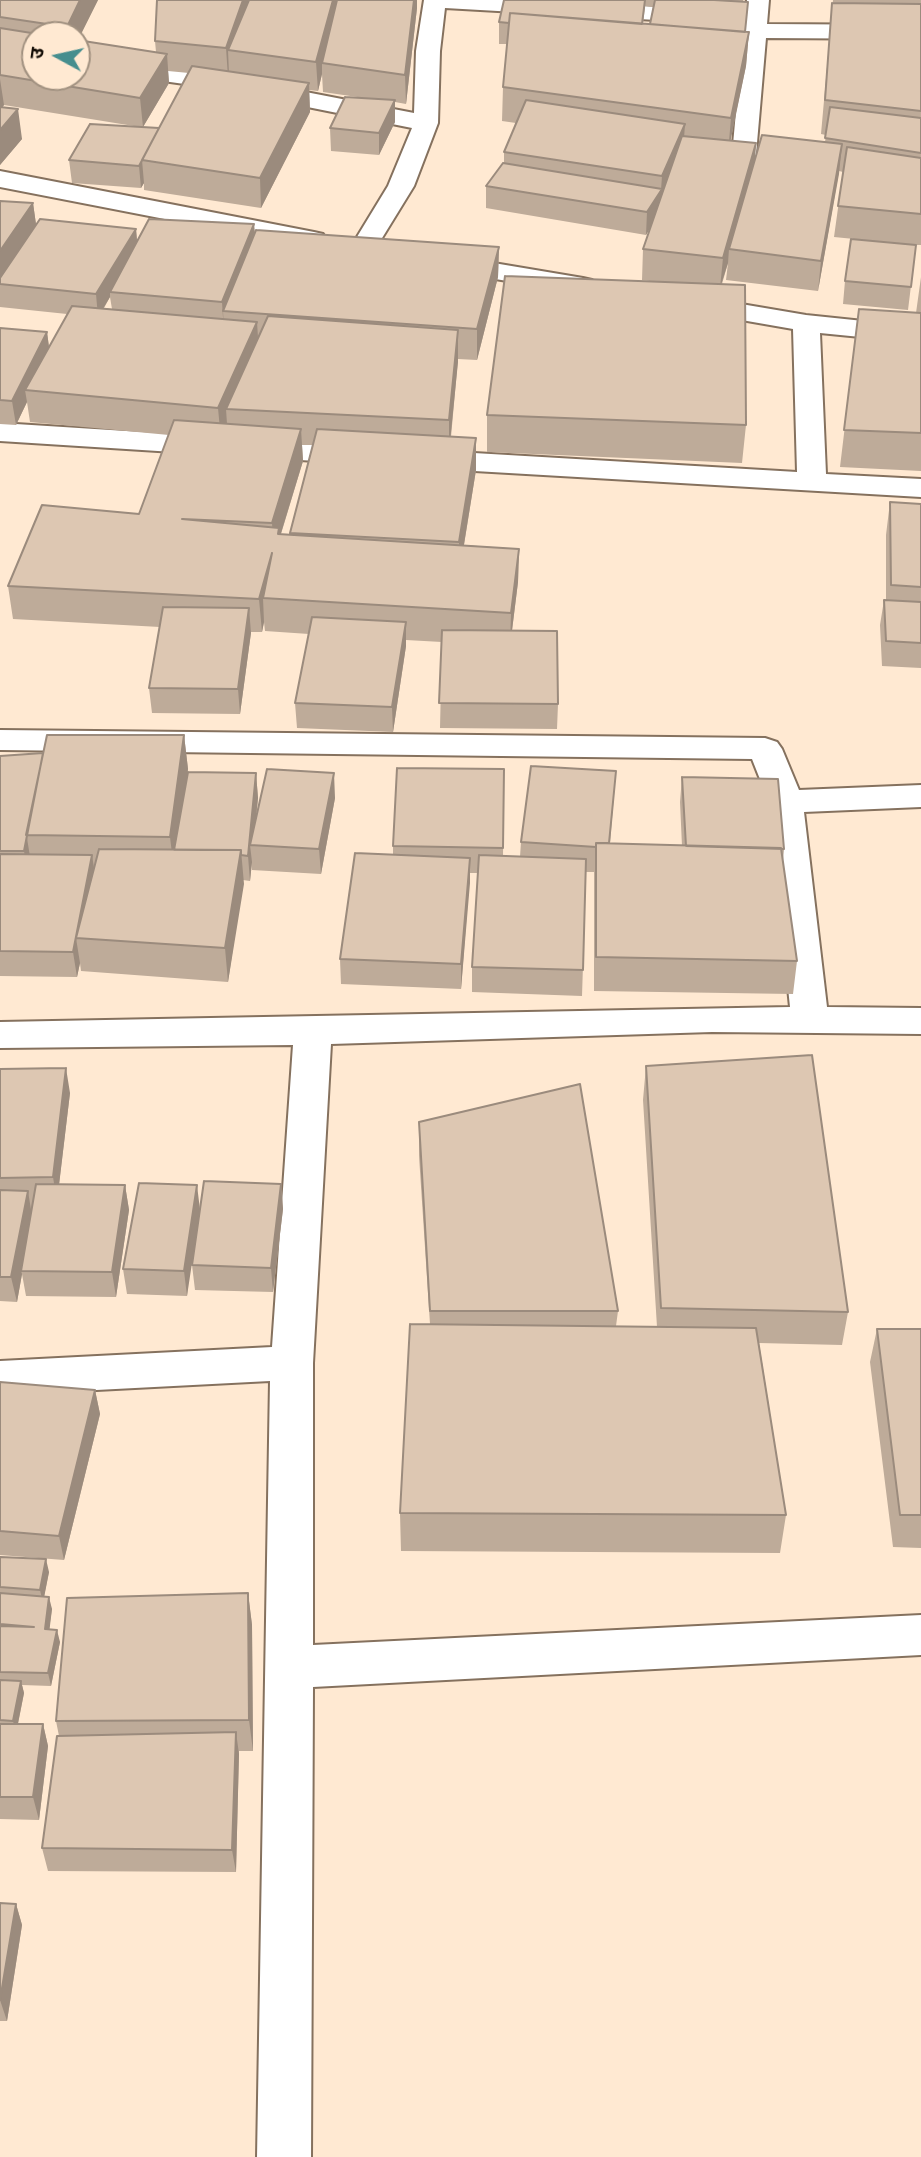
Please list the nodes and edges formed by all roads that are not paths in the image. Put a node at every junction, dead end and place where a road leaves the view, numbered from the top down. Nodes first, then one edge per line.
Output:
1 (435, 1) edge
2 (756, 17) edge
3 (921, 32) edge
4 (91, 64) edge
5 (425, 123) junction
6 (743, 166) edge
7 (0, 179) edge
8 (362, 250) junction
9 (389, 254) edge
10 (416, 258) edge
11 (603, 289) edge
12 (670, 300) edge
13 (806, 323) junction
14 (921, 335) edge
15 (0, 432) edge
16 (812, 481) junction
17 (921, 488) edge
18 (0, 740) edge
19 (921, 796) edge
20 (786, 802) junction
21 (810, 1020) junction
22 (921, 1021) edge
23 (313, 1031) junction
24 (0, 1035) edge
25 (292, 1363) junction
26 (0, 1378) edge
27 (921, 1635) edge
28 (287, 1667) junction
29 (284, 2157) edge

1 - 2 street
1 - 5 street
2 - 3 street
2 - 6 street
4 - 5 street
5 - 8 street
7 - 8 street
8 - 9 street
10 - 11 street
12 - 13 street
13 - 14 street
13 - 16 street
15 - 16 street
16 - 17 street
18 - 20 street
19 - 20 street
20 - 21 street
21 - 22 street
21 - 23 street
23 - 24 street
23 - 25 street
25 - 26 street
25 - 28 street
27 - 28 street
28 - 29 street

